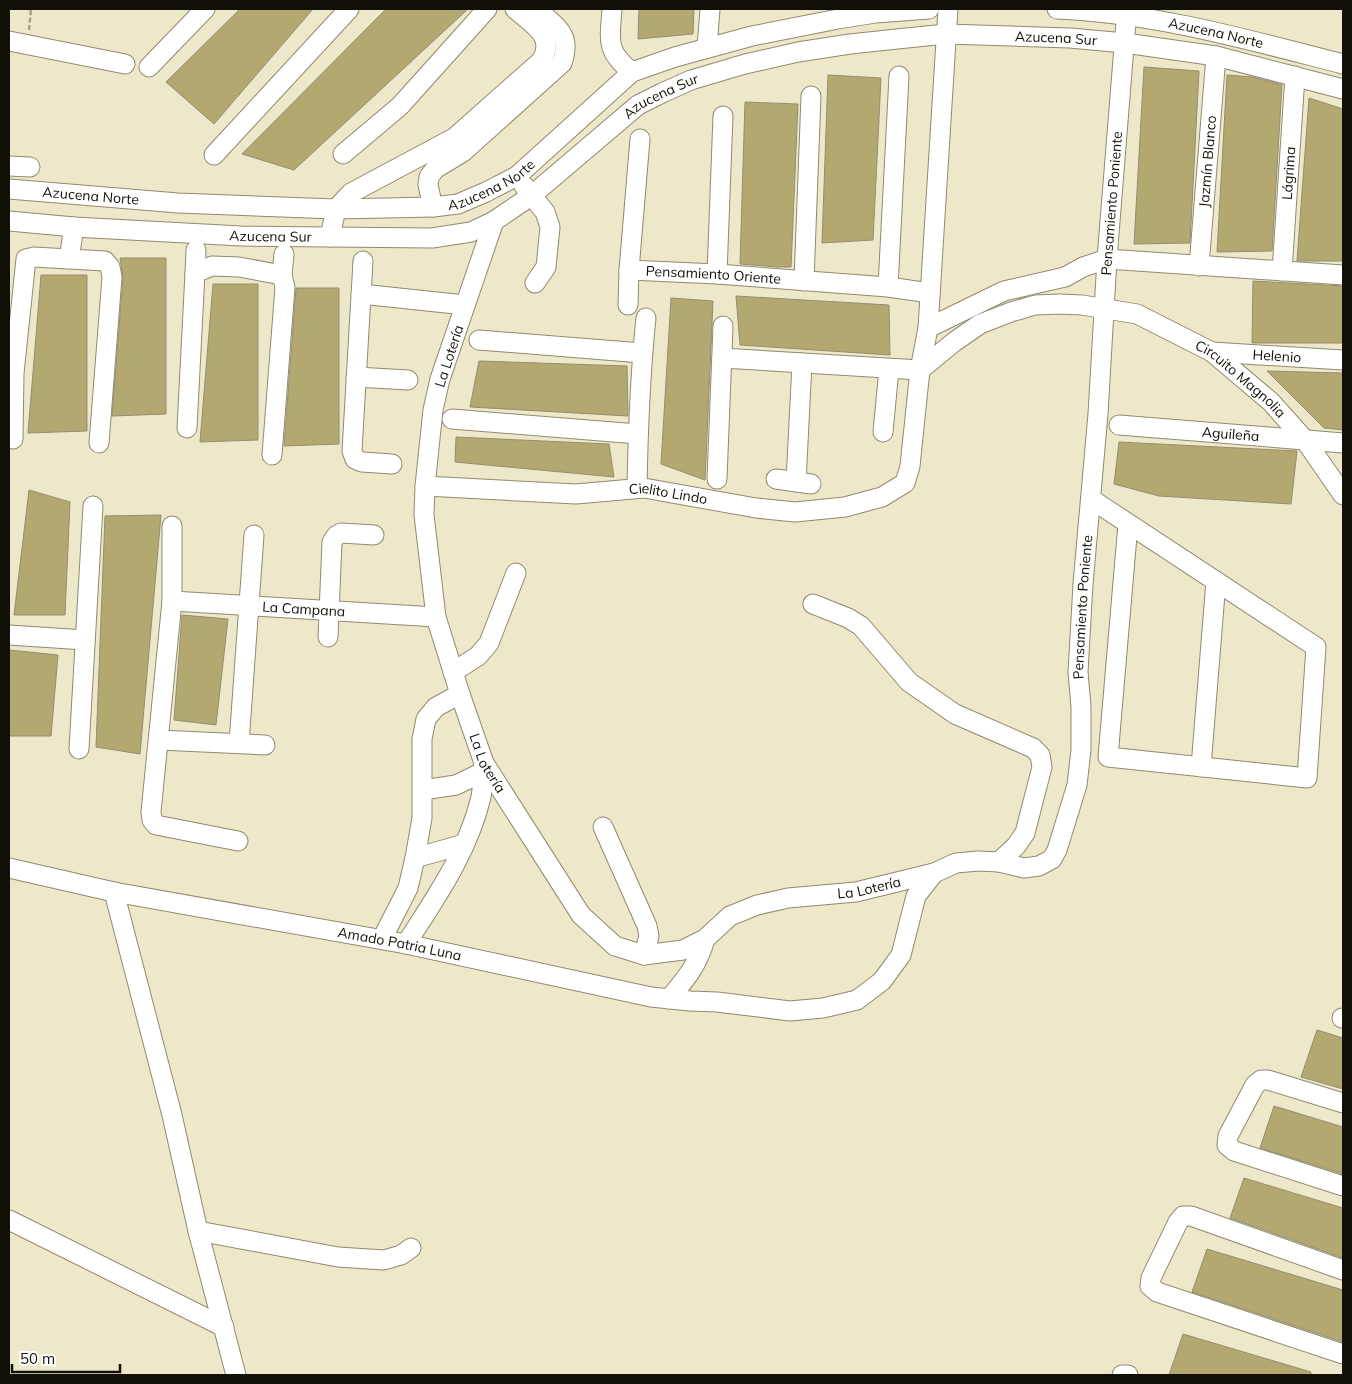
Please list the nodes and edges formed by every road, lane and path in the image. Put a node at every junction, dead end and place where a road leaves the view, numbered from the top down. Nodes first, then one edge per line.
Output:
1 (31, 9) edge
2 (205, 9) edge
3 (348, 9) edge
4 (487, 9) edge
5 (516, 9) edge
6 (537, 9) edge
7 (612, 9) edge
8 (710, 9) edge
9 (929, 9) edge
10 (948, 9) edge
11 (1057, 9) edge
12 (1127, 12) edge
13 (946, 34) junction
14 (9, 41) edge
15 (1125, 43) junction
16 (28, 44) junction
17 (707, 48) junction
18 (1216, 56) junction
19 (124, 64) dead end
20 (1343, 64) edge
21 (149, 67) dead end
22 (632, 72) junction
23 (899, 76) dead end
24 (1295, 76) junction
25 (1343, 89) edge
26 (811, 96) dead end
27 (723, 116) dead end
28 (640, 139) dead end
29 (343, 154) dead end
30 (214, 155) dead end
31 (9, 166) edge
32 (30, 167) dead end
33 (517, 176) junction
34 (9, 189) edge
35 (531, 196) junction
36 (433, 207) junction
37 (336, 209) junction
38 (9, 221) edge
39 (494, 221) junction
40 (74, 227) junction
41 (241, 236) junction
42 (330, 238) junction
43 (196, 250) dead end
44 (284, 254) dead end
45 (69, 259) junction
46 (1107, 260) junction
47 (363, 261) dead end
48 (1200, 266) junction
49 (239, 267) junction
50 (629, 270) junction
51 (1282, 271) junction
52 (196, 273) junction
53 (716, 274) junction
54 (282, 275) junction
55 (1343, 275) edge
56 (804, 281) junction
57 (535, 283) dead end
58 (888, 287) junction
59 (930, 293) junction
60 (361, 294) junction
61 (465, 305) junction
62 (628, 305) dead end
63 (1104, 308) junction
64 (646, 318) dead end
65 (723, 326) dead end
66 (928, 328) junction
67 (478, 340) dead end
68 (1212, 352) junction
69 (642, 353) junction
70 (722, 358) junction
71 (1343, 360) edge
72 (802, 363) junction
73 (888, 369) junction
74 (920, 370) junction
75 (356, 377) junction
76 (408, 380) dead end
77 (452, 420) dead end
78 (1119, 425) dead end
79 (187, 428) dead end
80 (883, 432) dead end
81 (638, 434) junction
82 (12, 439) dead end
83 (1304, 440) junction
84 (1343, 442) edge
85 (99, 443) dead end
86 (272, 455) dead end
87 (392, 464) dead end
88 (717, 479) dead end
89 (776, 479) dead end
90 (424, 486) junction
91 (637, 488) junction
92 (1343, 494) edge
93 (1091, 499) junction
94 (93, 506) dead end
95 (1128, 524) junction
96 (172, 526) dead end
97 (254, 535) dead end
98 (374, 535) dead end
99 (516, 573) dead end
100 (1216, 581) junction
101 (172, 601) junction
102 (813, 604) dead end
103 (249, 606) junction
104 (328, 611) junction
105 (436, 617) junction
106 (9, 635) edge
107 (328, 637) dead end
108 (85, 640) junction
109 (453, 672) junction
110 (460, 694) junction
111 (159, 740) junction
112 (238, 743) junction
113 (265, 745) dead end
114 (80, 749) dead end
115 (483, 767) junction
116 (1201, 767) junction
117 (423, 790) junction
118 (603, 827) dead end
119 (238, 841) dead end
120 (464, 844) junction
121 (415, 858) junction
122 (999, 862) junction
123 (9, 868) edge
124 (934, 873) junction
125 (408, 888) junction
126 (114, 892) junction
127 (424, 915) junction
128 (382, 939) junction
129 (705, 939) junction
130 (406, 944) junction
131 (644, 955) junction
132 (669, 999) junction
133 (790, 1011) joint
134 (1343, 1103) edge
135 (1343, 1186) edge
136 (9, 1220) edge
137 (198, 1231) junction
138 (411, 1248) dead end
139 (1343, 1270) edge
140 (224, 1327) junction
141 (1343, 1354) edge
142 (232, 1372) edge
143 (1122, 1375) edge
144 (1128, 1375) edge

1 - 16 path
2 - 21 street
3 - 30 street
4 - 29 street
5 - 37 street
6 - 36 street
7 - 22 street
8 - 17 street
9 - 17 street, Azucena Norte
10 - 13 street
11 - 12 street, Azucena Norte
12 - 15 street, Pensamiento Poniente
12 - 20 street, Azucena Norte
13 - 15 street, Azucena Sur
13 - 35 street, Azucena Sur
13 - 59 street
14 - 16 street
15 - 18 street, Azucena Sur
15 - 46 street, Pensamiento Poniente
16 - 19 street
17 - 22 street, Azucena Norte
18 - 24 street, Azucena Sur
18 - 48 street, Jazmín Blanco
22 - 33 street, Azucena Norte
23 - 58 street
24 - 25 street, Azucena Sur
24 - 51 street, Lágrima
26 - 56 street
27 - 53 street
28 - 50 street, Pensamiento Oriente
31 - 32 street
33 - 35 street
33 - 36 street, Azucena Norte
34 - 37 street, Azucena Norte
35 - 39 street, Azucena Sur
35 - 57 street
36 - 37 street, Azucena Norte
37 - 42 street
38 - 40 street, Azucena Sur
39 - 42 street, Azucena Sur
39 - 61 street, La Lotería
40 - 41 street, Azucena Sur
40 - 45 street
41 - 42 street, Azucena Sur
41 - 49 street
43 - 52 street
44 - 54 street
45 - 82 street
45 - 85 street
46 - 48 street
46 - 63 street, Pensamiento Poniente
46 - 66 street
47 - 60 street
48 - 51 street
49 - 52 street
49 - 54 street
50 - 53 street, Pensamiento Oriente
50 - 62 street
51 - 55 street
52 - 79 street
53 - 56 street, Pensamiento Oriente
54 - 86 street
56 - 58 street, Pensamiento Oriente
58 - 59 street, Pensamiento Oriente
59 - 66 street
60 - 61 street
60 - 75 street
61 - 90 street, La Lotería
63 - 68 street, Circuito Magnolia
63 - 74 street, Circuito Magnolia
63 - 93 street, Pensamiento Poniente
64 - 69 street
65 - 70 street
66 - 74 street
67 - 69 street
68 - 71 street, Helenio
68 - 83 street, Circuito Magnolia
69 - 81 street
70 - 72 street
70 - 88 street
72 - 73 street
72 - 89 street
73 - 74 street
73 - 80 street
74 - 91 street, Cielito Lindo
75 - 76 street
75 - 87 street
77 - 81 street
78 - 83 street, Aguileña
81 - 91 street
83 - 84 street, Aguileña
83 - 92 street, Circuito Magnolia
90 - 91 street, Cielito Lindo
90 - 105 street, La Lotería
93 - 95 street
93 - 122 street, Pensamiento Poniente
94 - 108 street
95 - 100 street
95 - 116 street
96 - 101 street
97 - 103 street
98 - 104 street
99 - 109 street
100 - 116 street
100 - 116 street
101 - 103 street, La Campana
101 - 111 street
102 - 122 street
103 - 104 street, La Campana
103 - 112 street
104 - 105 street, La Campana
104 - 107 street
105 - 109 street, La Lotería
106 - 108 street
108 - 114 street
109 - 110 street, La Lotería
110 - 115 street, La Lotería
110 - 117 street
111 - 112 street
111 - 119 street
112 - 113 street
115 - 117 street
115 - 120 street
115 - 131 street, La Lotería
117 - 121 street
118 - 131 street
120 - 121 street
120 - 127 street
121 - 125 street
122 - 124 street, Pensamiento Poniente
123 - 126 street, Amado Patria Luna
124 - 129 street, La Lotería
124 - 133 street, Pensamiento Poniente
125 - 127 street
125 - 128 street
126 - 128 street, Amado Patria Luna
126 - 137 street
127 - 130 street
128 - 130 street, Amado Patria Luna
129 - 131 street, La Lotería
129 - 132 street
130 - 132 street, Amado Patria Luna
132 - 133 street, Amado Patria Luna
134 - 135 street
136 - 140 street
137 - 138 street
137 - 140 street
139 - 141 street
140 - 142 street
143 - 144 street

